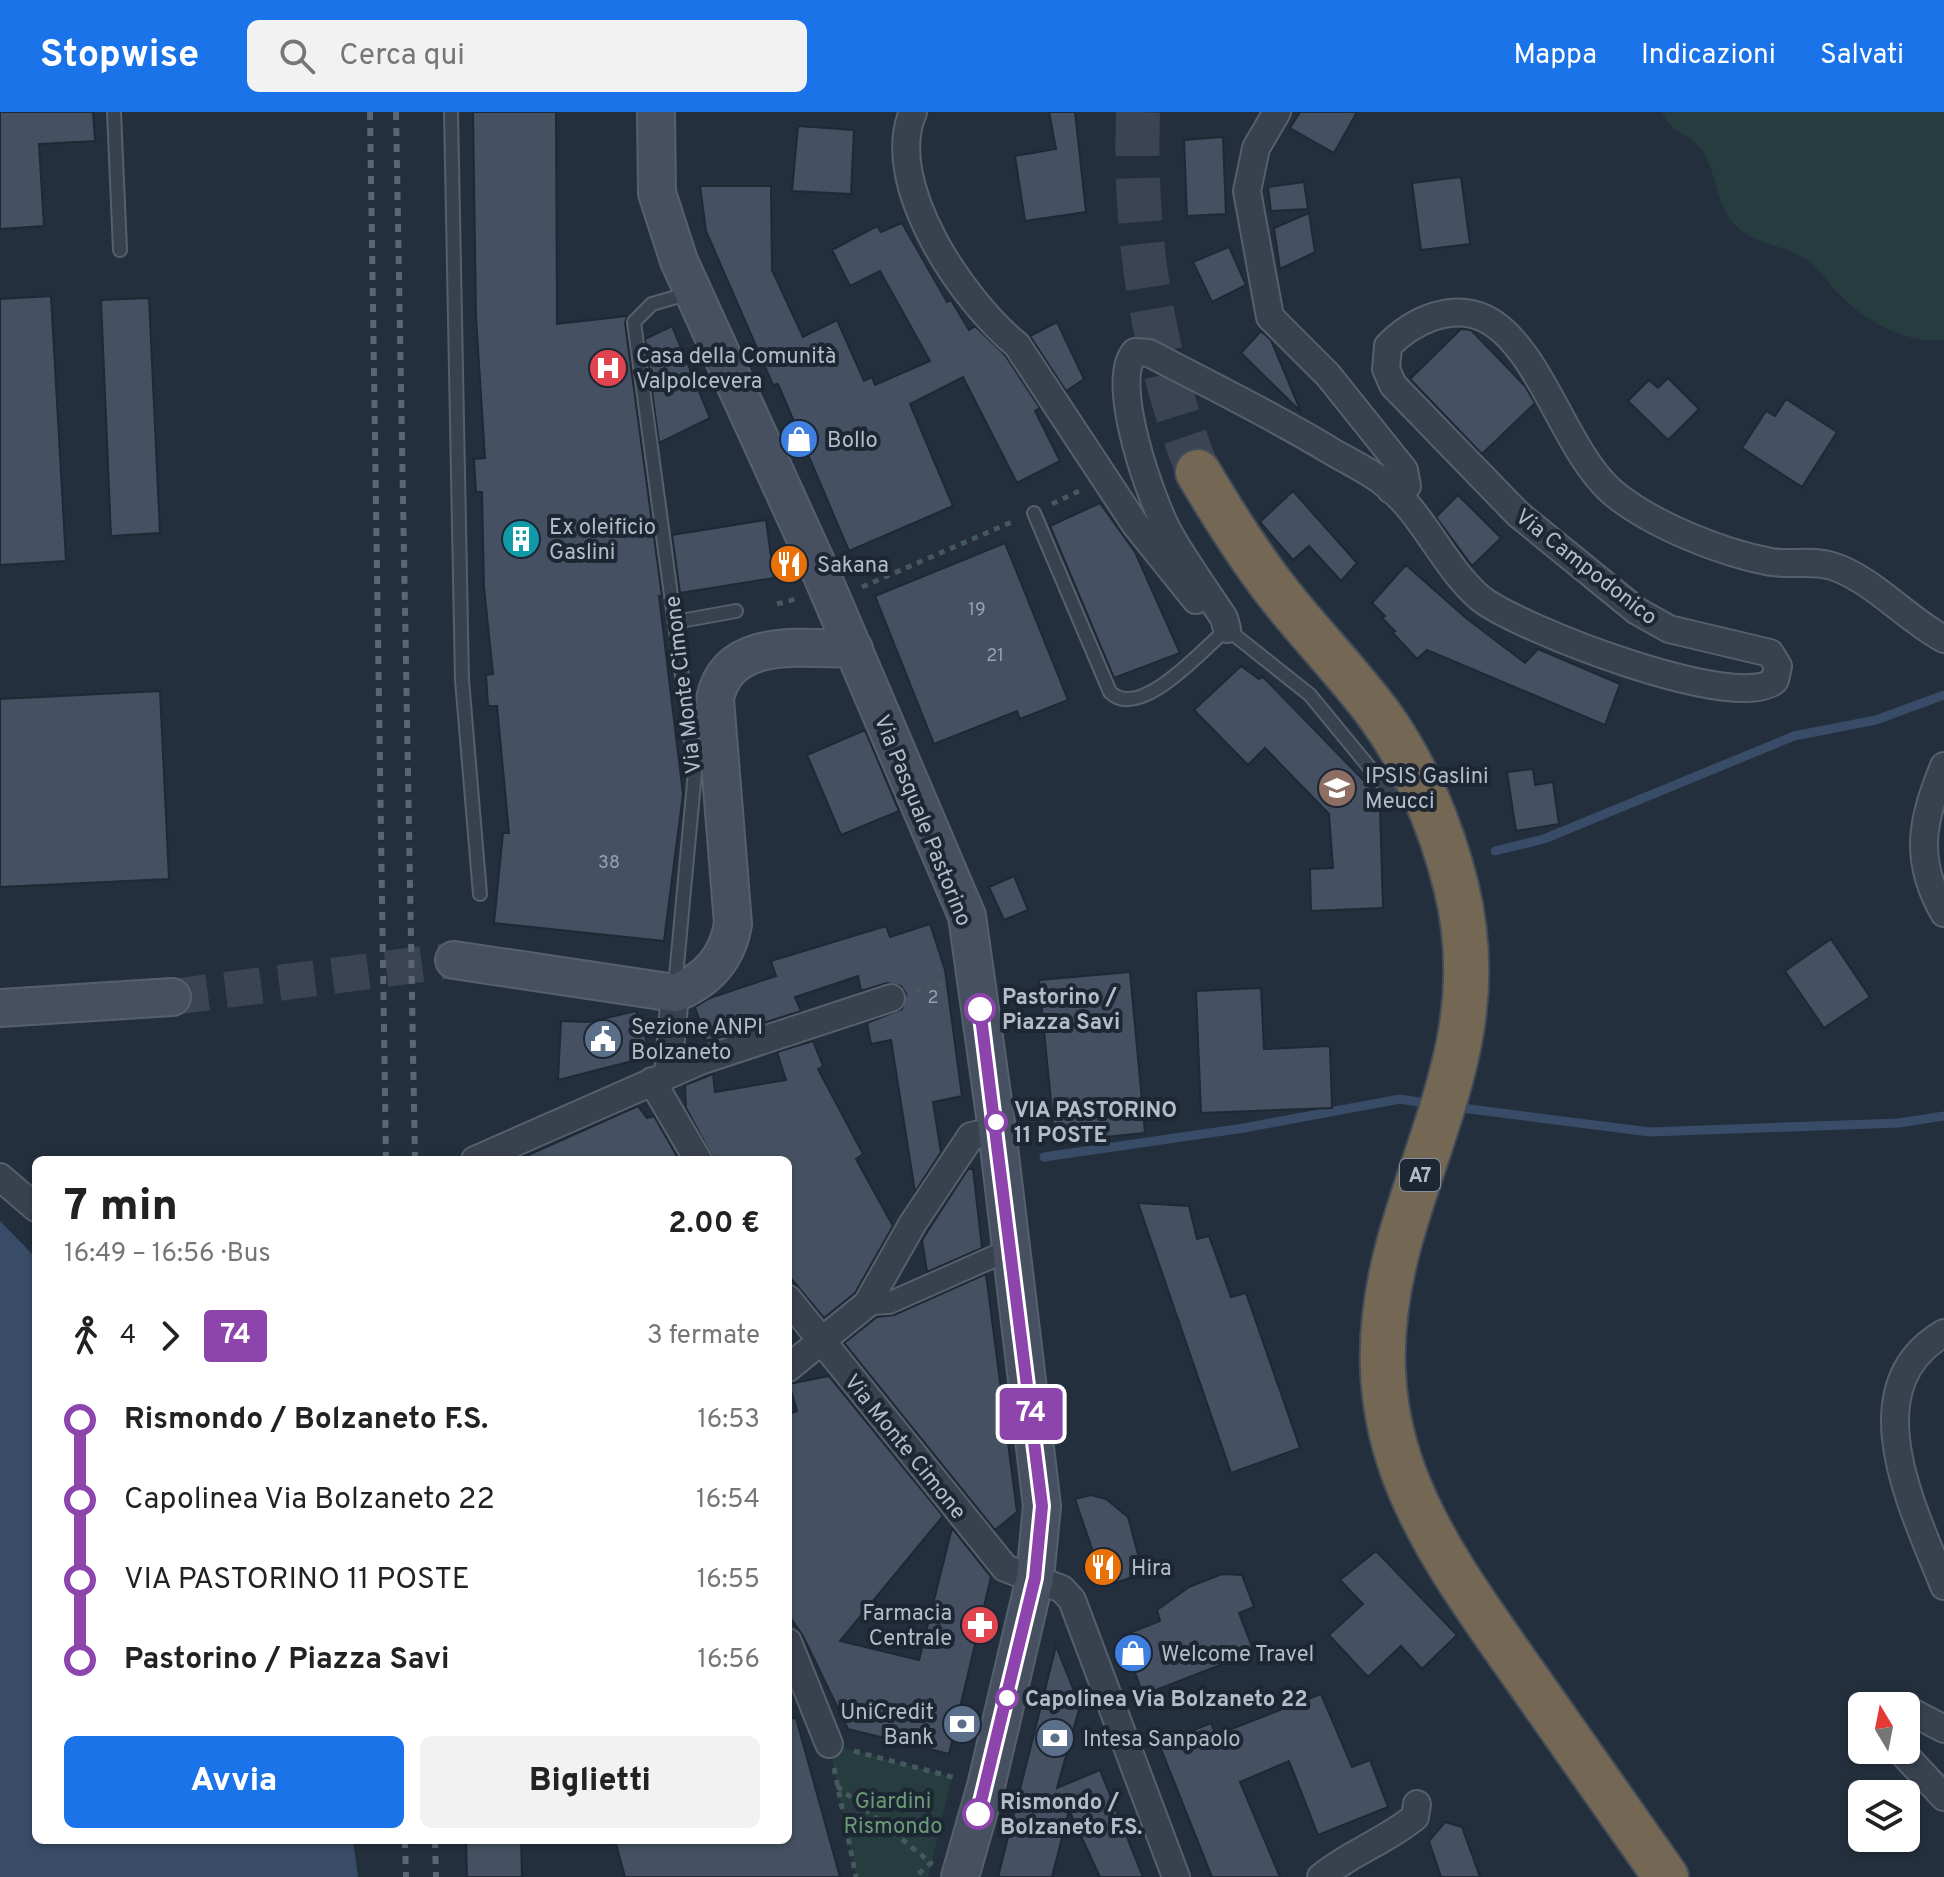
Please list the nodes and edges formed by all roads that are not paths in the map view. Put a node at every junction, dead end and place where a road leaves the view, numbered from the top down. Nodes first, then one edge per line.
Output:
1 (114, 112) edge
2 (451, 112) edge
3 (913, 112) edge
4 (1277, 112) edge
5 (656, 121) edge
6 (120, 250) dead end
7 (693, 293) junction
8 (1198, 472) tunnel mouth
9 (1391, 490) junction
10 (1034, 513) road end
11 (736, 611) dead end
12 (675, 622) junction
13 (1227, 629) junction
14 (1944, 639) edge
15 (854, 649) junction
16 (1944, 766) edge
17 (1393, 796) dead end
18 (480, 894) dead end
19 (1944, 913) edge
20 (454, 960) tunnel mouth
21 (676, 984) junction
22 (172, 997) tunnel mouth
23 (891, 998) dead end
24 (0, 1008) edge
25 (660, 1077) junction
26 (997, 1130) junction
27 (517, 1153) edge
28 (696, 1156) edge
29 (0, 1177) edge
30 (32, 1205) edge
31 (1011, 1249) junction
32 (792, 1304) edge
33 (867, 1304) junction
34 (1944, 1333) edge
35 (819, 1341) junction
36 (792, 1365) edge
37 (1035, 1578) junction
38 (1944, 1586) edge
39 (792, 1652) edge
40 (1920, 1716) edge
41 (1944, 1729) edge
42 (829, 1744) road end
43 (1913, 1764) edge
44 (1944, 1797) edge
45 (1417, 1804) dead end
46 (960, 1877) edge
47 (1176, 1877) edge
48 (1321, 1877) edge
49 (1666, 1877) edge

1 - 6 lane
2 - 18 lane
3 - 13 street, Via Campodonico
4 - 9 street
5 - 7 main road, Via Pasquale Pastorino
7 - 12 lane, Via Monte Cimone
7 - 15 main road, Via Pasquale Pastorino
8 - 49 highway, A7
9 - 13 street, Via Campodonico
9 - 14 street, Via Campodonico
10 - 13 lane
11 - 12 lane
12 - 21 lane, Via Monte Cimone
13 - 17 lane, Via Campodonico
15 - 21 main road
15 - 26 main road, Via Pasquale Pastorino
16 - 19 street
20 - 21 main road
21 - 25 street, Via Monte Cimone
22 - 24 main road
23 - 25 street
25 - 27 street
25 - 28 street
26 - 31 main road, Via Pasquale Pastorino
26 - 33 street
29 - 30 street
31 - 33 street
31 - 37 main road, Via Pasquale Pastorino
32 - 35 street, Via Monte Cimone
33 - 35 street
34 - 38 street
35 - 36 street
35 - 37 street, Via Monte Cimone
37 - 46 main road, Via Pasquale Pastorino
37 - 47 street, Via Monte Cimone
39 - 42 street
40 - 41 street
43 - 44 street
45 - 48 street

